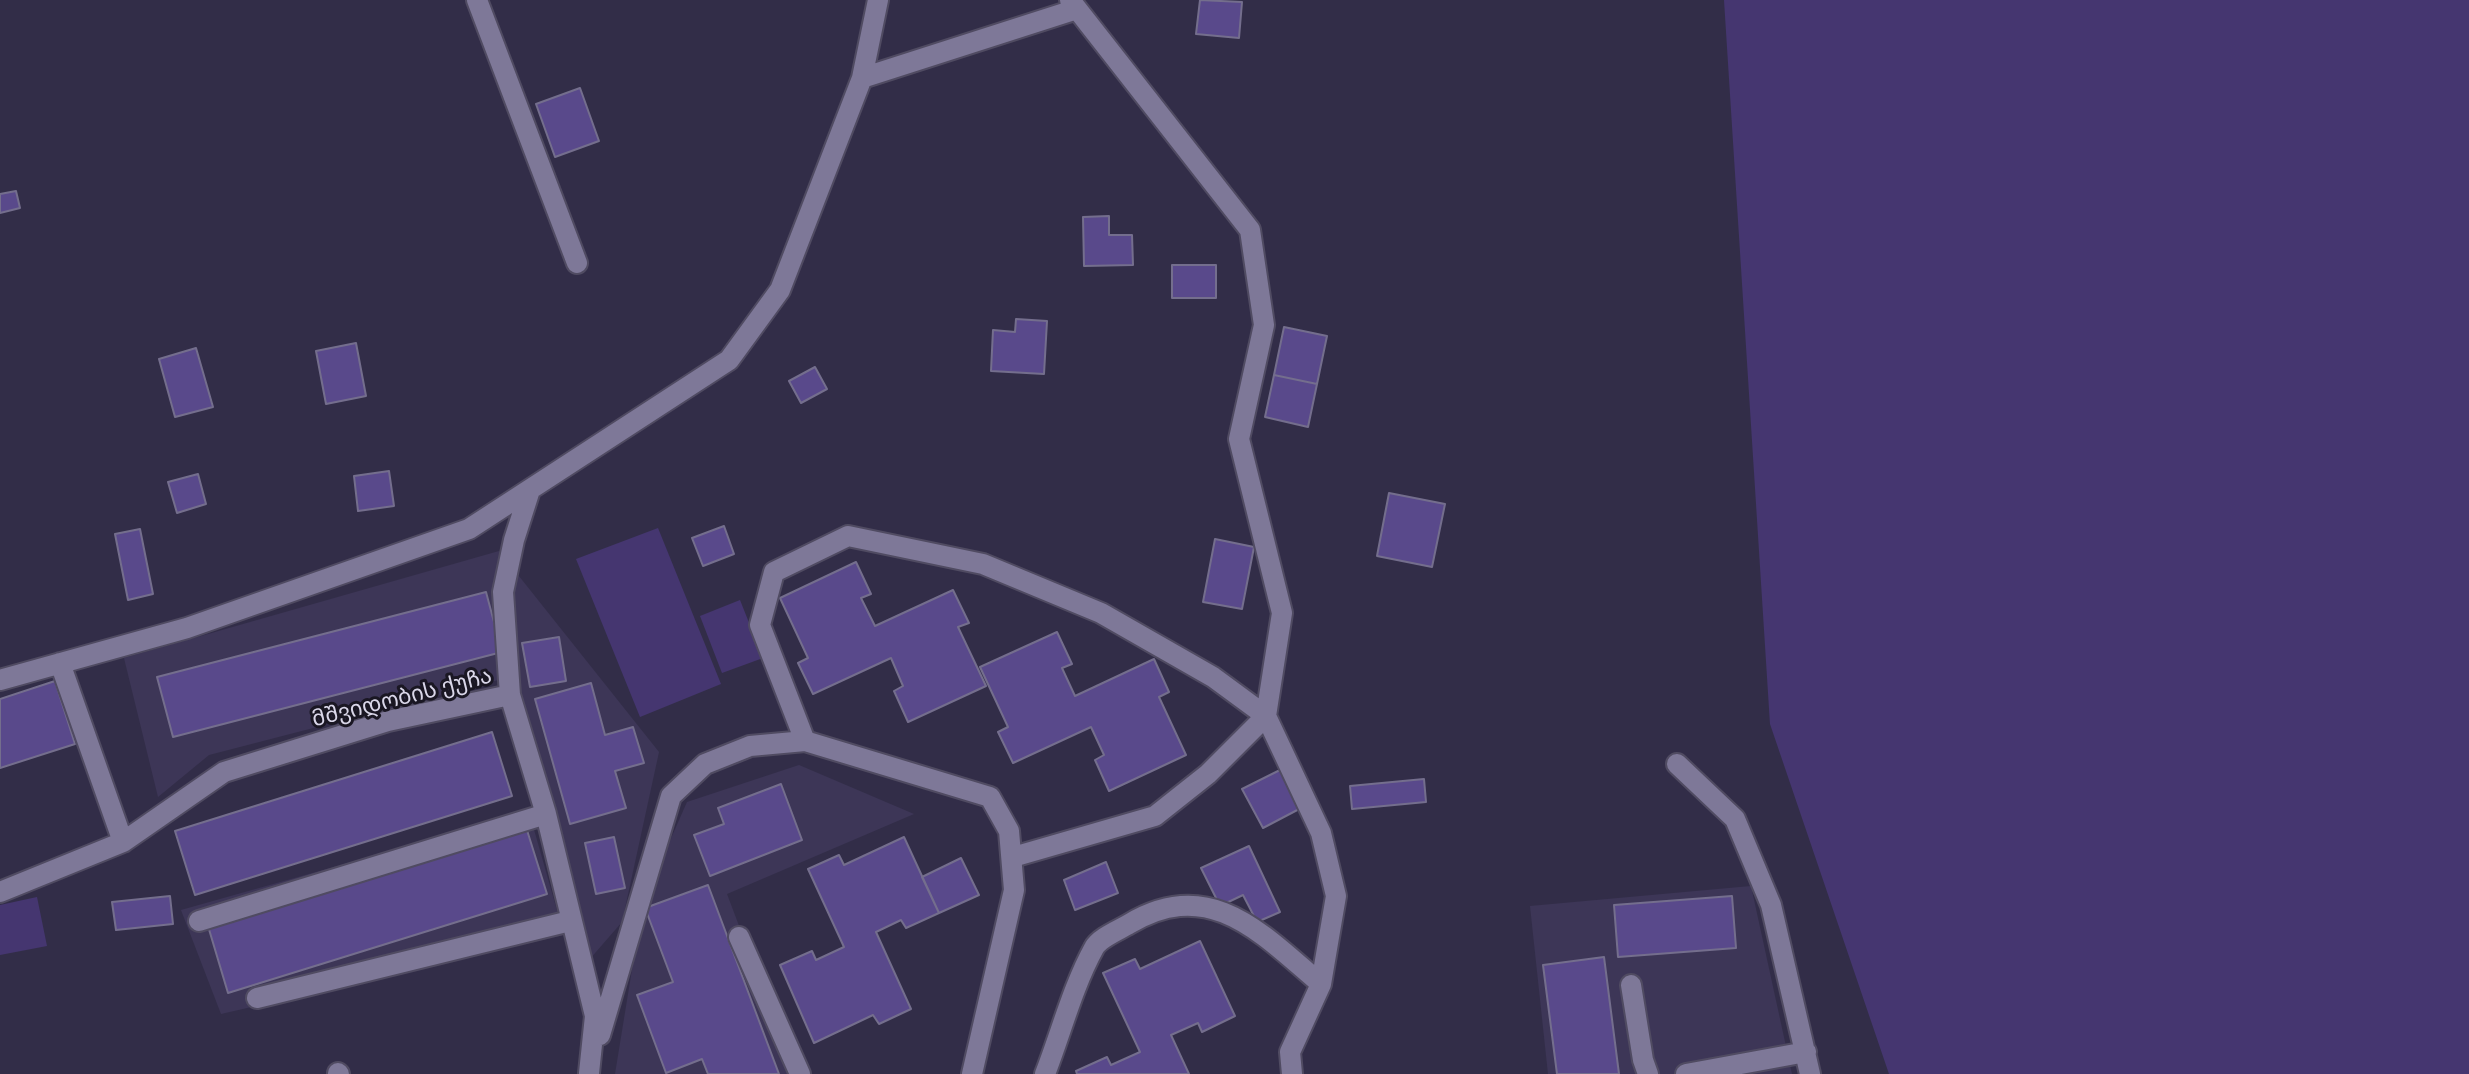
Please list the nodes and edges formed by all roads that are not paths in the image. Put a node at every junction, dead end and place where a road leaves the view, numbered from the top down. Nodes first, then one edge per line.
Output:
1 (477, 0) edge
2 (878, 0) edge
3 (1073, 5) edge
4 (862, 78) junction
5 (577, 263) dead end
6 (530, 490) junction
7 (60, 663) junction
8 (0, 680) edge
9 (510, 695) junction
10 (1266, 716) junction
11 (805, 741) junction
12 (1677, 764) dead end
13 (546, 814) junction
14 (123, 842) junction
15 (1013, 857) junction
16 (0, 892) edge
17 (199, 921) dead end
18 (570, 921) junction
19 (739, 937) dead end
20 (1321, 984) junction
21 (1631, 985) dead end
22 (257, 998) dead end
23 (1806, 1052) junction
24 (589, 1073) edge
25 (800, 1074) edge
26 (972, 1074) edge
27 (1045, 1074) edge
28 (1292, 1074) edge
29 (1648, 1074) edge
30 (1686, 1074) edge
31 (1810, 1074) edge

1 - 5 street
2 - 4 street
3 - 4 street
3 - 10 street
4 - 6 street
6 - 7 street
6 - 9 street
7 - 8 street
7 - 14 street
9 - 13 street, მშვიდობის ქუჩა
9 - 14 street, მშვიდობის ქუჩა
10 - 11 street
10 - 15 street
10 - 20 street
11 - 15 street
11 - 24 street
12 - 23 street
13 - 17 street
13 - 18 street, მშვიდობის ქუჩა
14 - 16 street, მშვიდობის ქუჩა
15 - 26 street
18 - 22 street
18 - 24 street, მშვიდობის ქუჩა
19 - 25 street
20 - 27 street
20 - 28 street
21 - 29 street
23 - 30 street
23 - 31 street

